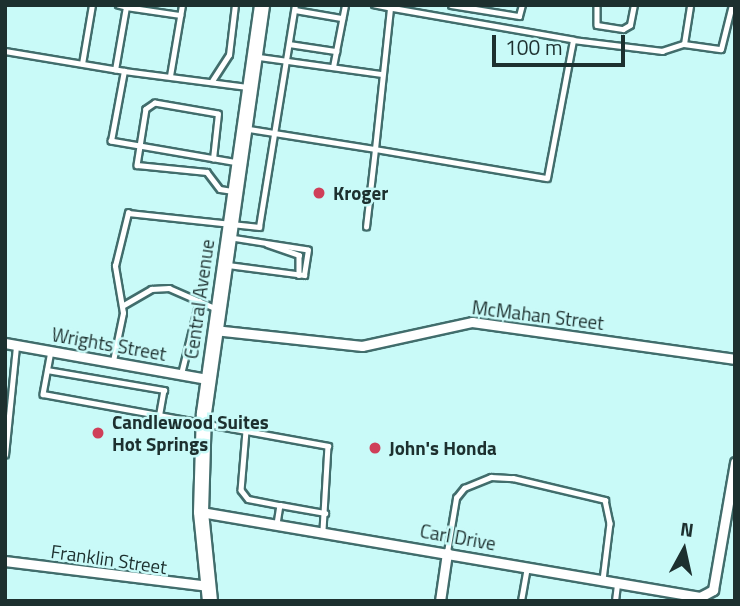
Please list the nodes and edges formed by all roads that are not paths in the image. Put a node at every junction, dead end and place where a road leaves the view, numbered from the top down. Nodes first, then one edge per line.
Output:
1 (92, 5) edge
2 (118, 5) edge
3 (182, 5) edge
4 (235, 5) edge
5 (262, 5) edge
6 (345, 5) edge
7 (374, 5) edge
8 (451, 5) edge
9 (522, 5) edge
10 (597, 5) edge
11 (634, 5) edge
12 (690, 5) edge
13 (732, 5) edge
14 (126, 7) edge
15 (295, 8) edge
16 (390, 8) junction
17 (180, 15) junction
18 (342, 18) junction
19 (573, 40) junction
20 (289, 44) junction
21 (684, 44) junction
22 (5, 51) edge
23 (336, 51) junction
24 (255, 57) junction
25 (286, 61) junction
26 (82, 64) junction
27 (333, 67) junction
28 (115, 70) junction
29 (124, 71) junction
30 (382, 74) junction
31 (170, 76) junction
32 (212, 81) junction
33 (250, 88) junction
34 (244, 128) junction
35 (274, 133) junction
36 (140, 146) junction
37 (374, 149) junction
38 (213, 159) junction
39 (239, 163) junction
40 (235, 191) junction
41 (230, 222) junction
42 (366, 228) dead end
43 (228, 237) junction
44 (266, 243) junction
45 (224, 264) junction
46 (299, 275) junction
47 (199, 301) junction
48 (122, 306) junction
49 (218, 309) junction
50 (214, 330) junction
51 (5, 343) edge
52 (16, 345) junction
53 (51, 351) junction
54 (735, 359) edge
55 (113, 362) junction
56 (5, 365) edge
57 (13, 367) junction
58 (47, 370) junction
59 (181, 374) junction
60 (207, 379) junction
61 (159, 416) junction
62 (203, 425) junction
63 (246, 431) junction
64 (5, 455) edge
65 (734, 467) edge
66 (280, 505) junction
67 (201, 512) junction
68 (325, 513) junction
69 (277, 523) junction
70 (323, 531) junction
71 (447, 553) junction
72 (5, 561) edge
73 (527, 567) junction
74 (603, 580) junction
75 (617, 583) junction
76 (209, 593) edge
77 (440, 601) edge
78 (521, 601) edge
79 (614, 601) edge

1 - 26 lane
2 - 14 lane
3 - 17 lane
4 - 32 lane
5 - 24 main road, Central Avenue
6 - 18 lane
7 - 16 lane
8 - 9 lane
10 - 11 lane
12 - 21 lane
13 - 21 lane
14 - 17 lane
14 - 28 lane
15 - 18 lane
15 - 20 lane
16 - 19 lane
16 - 30 lane
17 - 31 lane
18 - 23 lane
19 - 21 lane
19 - 37 lane
20 - 23 lane
20 - 25 lane
22 - 26 lane
23 - 27 lane
24 - 25 lane
24 - 33 main road, Central Avenue
25 - 27 lane
25 - 35 lane
26 - 28 lane
27 - 30 lane
28 - 29 lane
29 - 31 lane
29 - 36 lane
30 - 37 lane
31 - 32 lane
32 - 33 lane
33 - 34 main road, Central Avenue
34 - 35 lane
34 - 39 main road, Central Avenue
35 - 37 lane
35 - 41 lane
36 - 38 lane
36 - 38 lane
36 - 40 lane
37 - 42 lane
38 - 39 lane
39 - 40 main road, Central Avenue
40 - 41 main road, Central Avenue
41 - 43 main road, Central Avenue
41 - 48 lane
43 - 44 lane
43 - 45 main road, Central Avenue
44 - 46 lane
44 - 46 lane
45 - 46 lane
45 - 49 main road, Central Avenue
47 - 48 lane
47 - 49 lane
47 - 59 lane
48 - 55 lane
49 - 50 main road, Central Avenue
50 - 54 street, McMahan Street
50 - 60 main road, Central Avenue
51 - 52 street, Wrights Street
52 - 53 street, Wrights Street
52 - 57 lane
53 - 55 street, Wrights Street
53 - 58 lane
55 - 59 street, Wrights Street
56 - 57 lane
57 - 64 lane
58 - 61 lane
58 - 61 lane
59 - 60 street, Wrights Street
60 - 62 main road, Central Avenue
61 - 62 lane
62 - 63 lane
62 - 67 main road, Central Avenue
63 - 66 lane
63 - 68 lane
65 - 75 street, Carl Drive
66 - 68 lane
66 - 69 lane
67 - 69 street, Carl Drive
67 - 76 main road, Central Avenue
68 - 70 lane
69 - 70 street, Carl Drive
70 - 71 street, Carl Drive
71 - 73 street, Carl Drive
71 - 74 lane
71 - 77 street
72 - 76 street, Franklin Street
73 - 74 street, Carl Drive
73 - 78 lane
74 - 75 street, Carl Drive
75 - 79 lane

